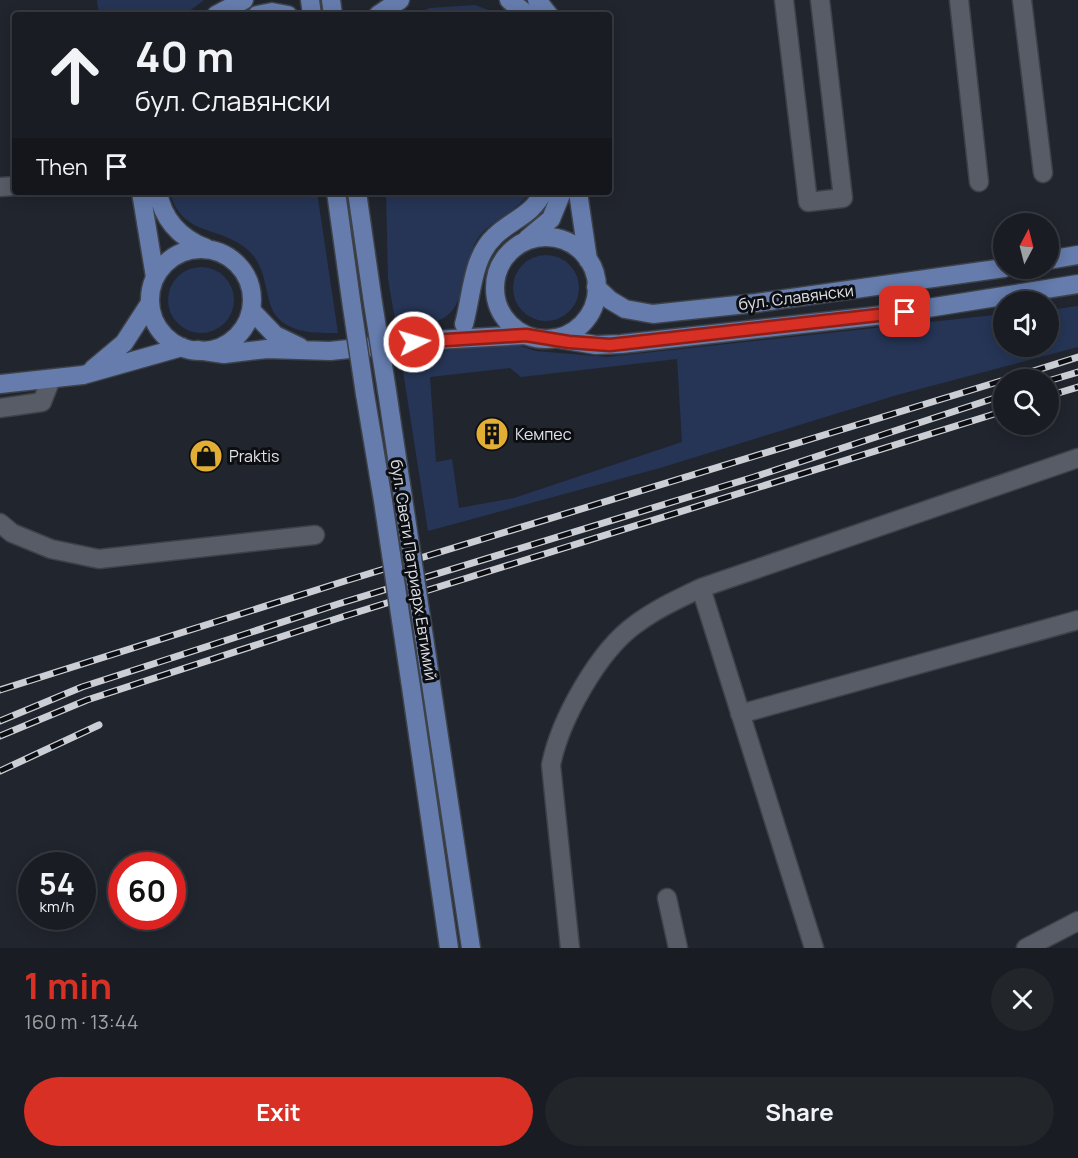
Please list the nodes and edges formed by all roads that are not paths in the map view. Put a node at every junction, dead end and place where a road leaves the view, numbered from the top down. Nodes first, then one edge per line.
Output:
1 (244, 0) edge
2 (400, 0) edge
3 (509, 0) edge
4 (537, 0) edge
5 (784, 0) edge
6 (820, 0) edge
7 (960, 0) edge
8 (1022, 0) edge
9 (222, 12) edge
10 (382, 12) edge
11 (524, 12) edge
12 (547, 12) edge
13 (1042, 173) dead end
14 (979, 182) dead end
15 (141, 195) edge
16 (159, 195) edge
17 (336, 195) edge
18 (357, 195) edge
19 (541, 195) edge
20 (561, 195) edge
21 (578, 195) edge
22 (521, 244) junction
23 (211, 250) junction
24 (1078, 255) edge
25 (1059, 258) edge
26 (588, 260) junction
27 (993, 270) edge
28 (155, 278) junction
29 (496, 278) junction
30 (1078, 284) edge
31 (596, 287) junction
32 (150, 303) junction
33 (251, 310) junction
34 (464, 324) junction
35 (526, 335) junction
36 (554, 338) junction
37 (435, 340) junction
38 (189, 349) junction
39 (310, 350) junction
40 (83, 375) junction
41 (51, 380) junction
42 (0, 384) edge
43 (0, 408) edge
44 (1078, 458) edge
45 (0, 523) edge
46 (315, 535) dead end
47 (700, 588) junction
48 (1078, 620) edge
49 (740, 714) junction
50 (667, 898) dead end
51 (1078, 921) edge
52 (449, 948) edge
53 (471, 948) edge
54 (570, 948) edge
55 (678, 948) edge
56 (814, 948) edge
57 (1026, 948) edge

1 - 9 main road
2 - 10 main road
3 - 11 main road
4 - 12 main road
5 - 6 street
7 - 14 street
8 - 13 street
15 - 28 main road
16 - 23 main road
17 - 52 main road, бул. Свети Патриарх Евтимий, bridge
18 - 53 main road, бул. Свети Патриарх Евтимий, bridge
19 - 34 main road
20 - 22 main road
21 - 26 main road
22 - 26 main road
22 - 29 main road
23 - 28 main road
23 - 33 main road
24 - 25 main road
26 - 31 main road
27 - 31 main road, бул. Славянски
28 - 32 main road
29 - 34 main road
29 - 35 main road
30 - 36 main road, бул. Славянски
31 - 36 main road
32 - 38 main road
32 - 40 main road
33 - 38 main road
33 - 39 main road
34 - 37 main road
35 - 36 main road
35 - 37 main road
37 - 39 main road
38 - 39 main road
38 - 40 main road
40 - 41 main road
41 - 42 main road
41 - 43 street
44 - 47 street
45 - 46 street
47 - 49 street
47 - 54 street
48 - 49 street
49 - 56 street
50 - 55 street
51 - 57 street

